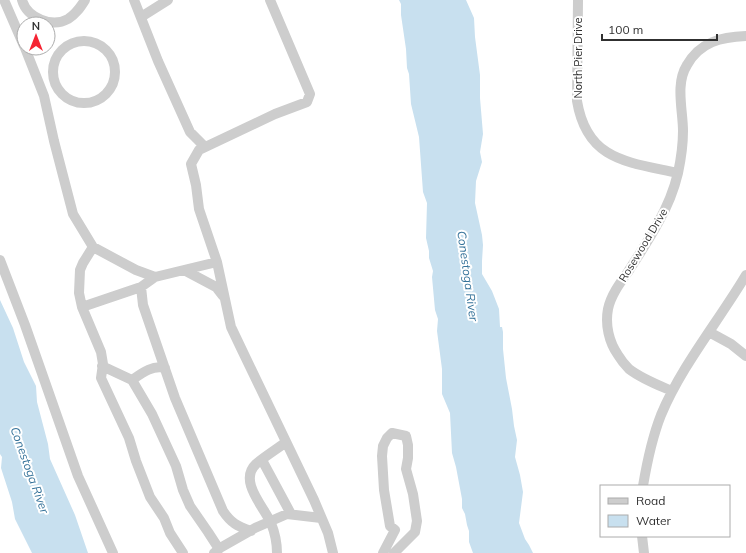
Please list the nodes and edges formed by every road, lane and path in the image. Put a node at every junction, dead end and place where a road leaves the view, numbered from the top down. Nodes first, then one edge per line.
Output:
1 (4, 0) edge
2 (85, 0) edge
3 (134, 0) edge
4 (168, 0) edge
5 (270, 0) edge
6 (578, 0) edge
7 (23, 2) edge
8 (10, 14) junction
9 (141, 17) junction
10 (16, 28) edge
11 (746, 36) edge
12 (28, 56) edge
13 (55, 84) junction
14 (41, 90) junction
15 (205, 147) junction
16 (678, 173) junction
17 (93, 247) junction
18 (0, 260) edge
19 (216, 262) junction
20 (184, 270) junction
21 (156, 276) junction
22 (746, 276) edge
23 (141, 288) junction
24 (225, 298) junction
25 (82, 307) junction
26 (709, 332) junction
27 (746, 356) edge
28 (102, 366) junction
29 (165, 368) junction
30 (132, 380) junction
31 (672, 392) junction
32 (286, 442) junction
33 (262, 460) junction
34 (643, 485) edge
35 (291, 514) junction
36 (321, 518) junction
37 (270, 522) junction
38 (251, 531) junction
39 (642, 537) edge
40 (216, 551) edge
41 (113, 553) edge
42 (183, 553) edge
43 (277, 553) edge
44 (333, 553) edge
45 (383, 553) edge
46 (394, 553) edge
47 (644, 553) edge

1 - 8 street
2 - 7 street
3 - 9 street
4 - 9 street
5 - 15 street
6 - 16 street, North Pier Drive
7 - 8 street
8 - 10 street
9 - 15 street
11 - 16 street, Rosewood Drive
12 - 14 street
13 - 13 street
13 - 14 street
14 - 17 street
15 - 19 street
16 - 31 street, Rosewood Drive
17 - 21 street
17 - 25 street
18 - 41 street
19 - 20 street
19 - 24 street
20 - 21 street
20 - 24 street
21 - 23 street
22 - 26 street
23 - 25 street
23 - 29 street
24 - 32 street
25 - 28 street
26 - 27 street
26 - 31 street
28 - 30 street
28 - 42 street
29 - 30 street
29 - 38 street
30 - 40 street
31 - 34 street
32 - 33 street
32 - 36 street
33 - 35 street
33 - 37 street
35 - 36 street
35 - 37 street
36 - 44 street
37 - 38 street
37 - 43 street
38 - 40 street
39 - 47 street
45 - 46 street

